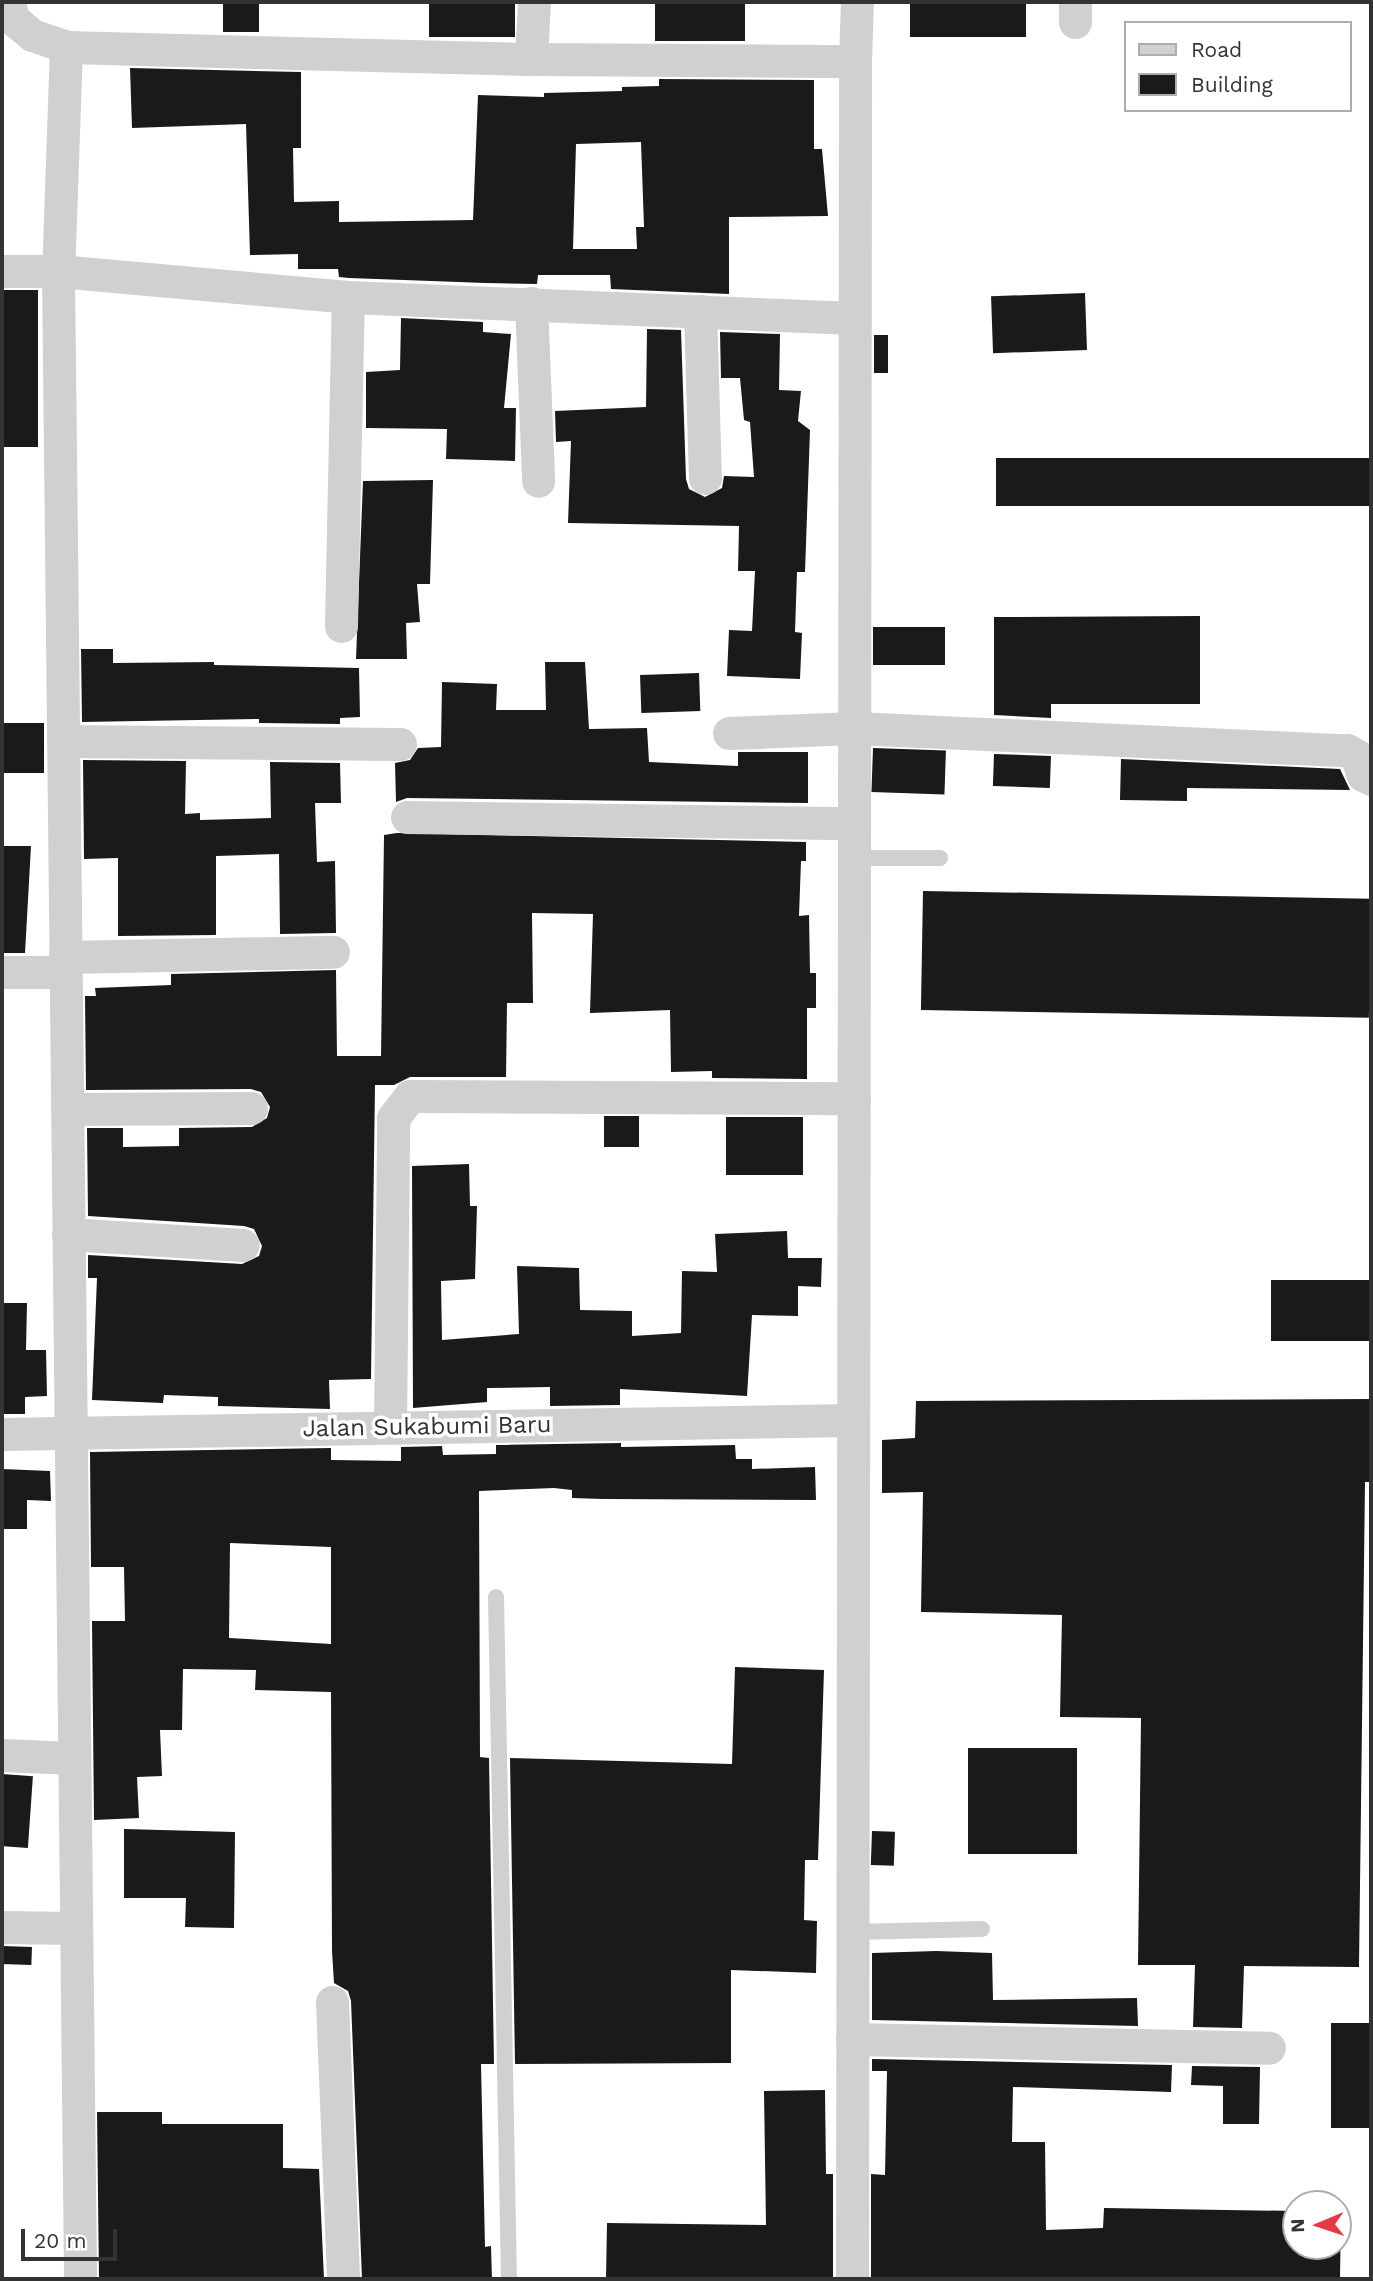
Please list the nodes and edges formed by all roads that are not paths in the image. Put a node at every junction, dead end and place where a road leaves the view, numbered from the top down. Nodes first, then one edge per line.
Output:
1 (9, 2) edge
2 (534, 2) edge
3 (857, 2) edge
4 (66, 47) junction
5 (531, 59) junction
6 (855, 61) junction
7 (2, 271) edge
8 (58, 271) junction
9 (348, 297) junction
10 (531, 303) junction
11 (700, 311) junction
12 (854, 318) junction
13 (705, 478) dead end
14 (538, 481) dead end
15 (341, 626) dead end
16 (854, 728) junction
17 (729, 733) dead end
18 (63, 741) junction
19 (400, 744) dead end
20 (1371, 779) edge
21 (407, 817) dead end
22 (853, 823) junction
23 (854, 858) junction
24 (940, 858) dead end
25 (333, 953) dead end
26 (65, 965) junction
27 (2, 972) edge
28 (853, 1098) junction
29 (251, 1108) dead end
30 (67, 1109) junction
31 (68, 1234) junction
32 (243, 1245) dead end
33 (853, 1420) junction
34 (390, 1427) junction
35 (71, 1433) junction
36 (2, 1434) edge
37 (496, 1597) dead end
38 (2, 1755) edge
39 (74, 1758) junction
40 (2, 1927) edge
41 (76, 1928) junction
42 (982, 1929) dead end
43 (852, 1932) junction
44 (332, 2002) dead end
45 (852, 2039) junction
46 (1269, 2048) dead end
47 (80, 2279) edge
48 (343, 2279) edge
49 (509, 2279) edge
50 (852, 2279) edge

1 - 4 street
2 - 5 street
3 - 6 street
4 - 5 street
4 - 8 street
5 - 6 street
6 - 12 street
7 - 8 street
8 - 9 street
8 - 18 street
9 - 10 street
9 - 15 street
10 - 11 street
10 - 14 street
11 - 12 street
11 - 13 street
12 - 16 street
16 - 17 street
16 - 20 street
16 - 22 street
18 - 19 street
18 - 26 street
21 - 22 street
22 - 23 street
23 - 24 lane
23 - 28 street
25 - 26 street
26 - 27 street
26 - 30 street
28 - 33 street
28 - 34 street
29 - 30 street
30 - 31 street
31 - 32 street
31 - 35 street
33 - 34 street, Jalan Sukabumi Baru
33 - 43 street
34 - 35 street, Jalan Sukabumi Baru
35 - 36 street, Jalan Sukabumi Baru
35 - 39 street
37 - 49 lane
38 - 39 street
39 - 41 street
40 - 41 street
41 - 47 street
42 - 43 lane
43 - 45 street
44 - 48 street
45 - 46 street
45 - 50 street

